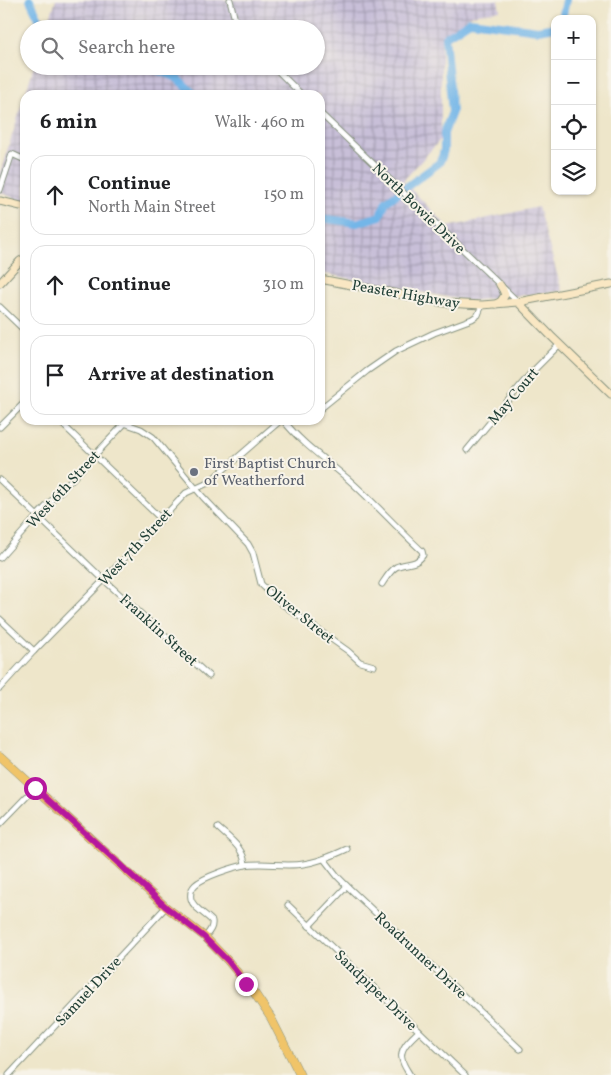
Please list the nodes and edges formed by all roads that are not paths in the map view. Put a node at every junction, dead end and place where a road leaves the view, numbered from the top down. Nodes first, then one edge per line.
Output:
1 (230, 0) edge
2 (235, 20) edge
3 (282, 75) edge
4 (297, 90) edge
5 (325, 117) edge
6 (20, 158) edge
7 (0, 190) edge
8 (0, 201) edge
9 (20, 206) edge
10 (20, 261) edge
11 (325, 280) edge
12 (0, 283) edge
13 (500, 284) junction
14 (611, 284) edge
15 (536, 299) junction
16 (518, 302) junction
17 (495, 304) junction
18 (482, 305) junction
19 (0, 307) edge
20 (531, 315) junction
21 (20, 326) edge
22 (560, 344) junction
23 (611, 394) edge
24 (325, 405) edge
25 (20, 407) edge
26 (63, 425) edge
27 (120, 425) edge
28 (132, 425) edge
29 (276, 425) edge
30 (286, 425) edge
31 (0, 427) edge
32 (468, 450) dead end
33 (94, 455) junction
34 (0, 480) edge
35 (196, 488) junction
36 (38, 516) junction
37 (161, 518) junction
38 (0, 558) edge
39 (104, 580) junction
40 (382, 584) dead end
41 (0, 619) edge
42 (34, 651) junction
43 (374, 666) dead end
44 (209, 676) dead end
45 (0, 688) edge
46 (0, 756) edge
47 (35, 788) junction
48 (0, 824) edge
49 (218, 828) dead end
50 (346, 849) dead end
51 (324, 859) junction
52 (245, 865) junction
53 (348, 886) junction
54 (288, 905) dead end
55 (166, 907) junction
56 (309, 926) junction
57 (204, 937) junction
58 (419, 1031) junction
59 (520, 1049) dead end
60 (9, 1075) edge
61 (300, 1075) edge
62 (410, 1075) edge
63 (465, 1075) edge

1 - 2 street
3 - 4 street
5 - 13 street, North Bowie Drive
6 - 7 street
8 - 9 main road
10 - 12 main road
11 - 18 main road, Peaster Highway
13 - 16 street, North Bowie Drive
13 - 17 main road
14 - 15 main road, Peaster Highway
15 - 16 main road, Peaster Highway
15 - 20 main road
16 - 17 main road, Peaster Highway
16 - 20 main road
17 - 18 main road, Peaster Highway
18 - 24 street
19 - 21 street
20 - 22 main road
22 - 23 main road
22 - 32 street, May Court
25 - 31 street
26 - 33 street
27 - 33 street, West 6th Street
28 - 35 street, Oliver Street
29 - 35 street, West 7th Street
30 - 40 street
33 - 36 street, West 6th Street
33 - 37 street
34 - 36 street, Franklin Street
35 - 37 street, West 7th Street
35 - 43 street, Oliver Street
36 - 38 street, West 6th Street
36 - 39 street, Franklin Street
37 - 39 street, West 7th Street
39 - 42 street, West 7th Street
39 - 44 street, Franklin Street
41 - 42 street
42 - 45 street, West 7th Street
46 - 47 main road
47 - 48 street
47 - 55 main road
49 - 52 street
50 - 51 street
51 - 52 street
51 - 53 street, Roadrunner Drive
52 - 57 street
53 - 56 street
53 - 59 street, Roadrunner Drive
54 - 56 street, Sandpiper Drive
55 - 57 main road
55 - 60 street, Samuel Drive
56 - 58 street, Sandpiper Drive
57 - 61 main road
58 - 62 street
58 - 63 street, Sandpiper Drive

